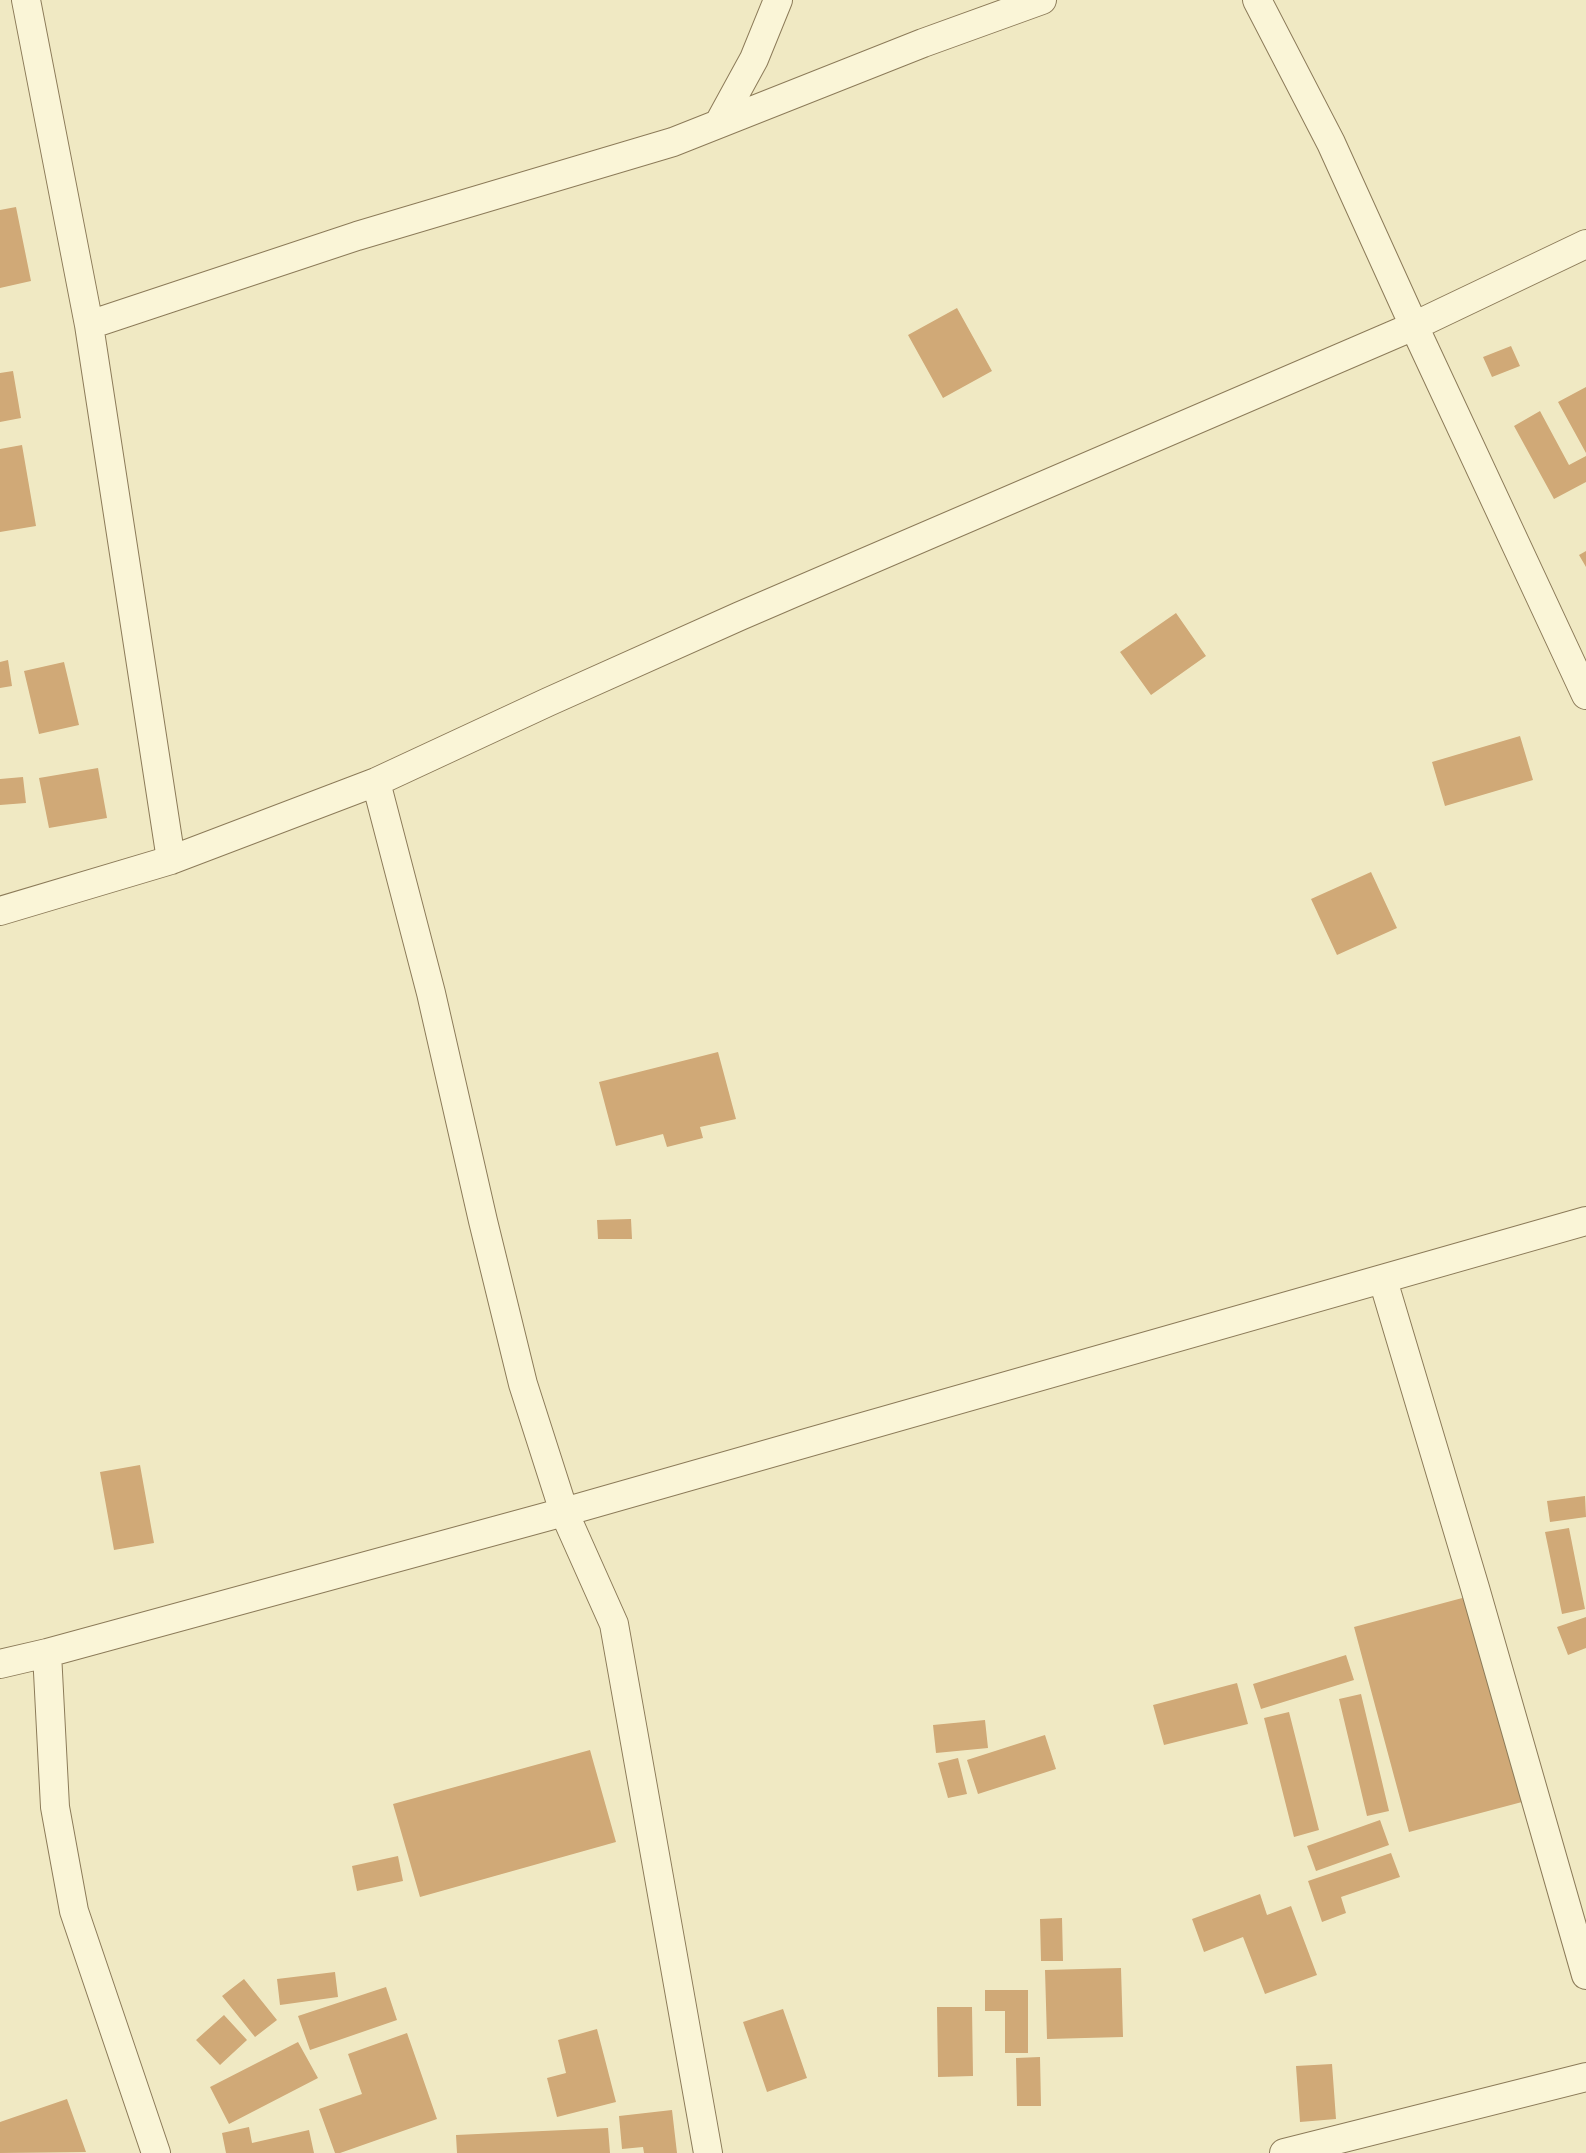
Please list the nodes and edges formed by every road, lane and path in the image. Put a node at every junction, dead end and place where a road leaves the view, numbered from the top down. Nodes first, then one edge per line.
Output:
1 (26, 0) edge
2 (778, 0) edge
3 (1042, 0) edge
4 (1257, 0) edge
5 (719, 123) junction
6 (1586, 244) edge
7 (89, 324) junction
8 (1414, 326) junction
9 (1586, 695) edge
10 (376, 782) junction
11 (171, 860) junction
12 (0, 911) edge
13 (1586, 1221) edge
14 (1383, 1280) junction
15 (564, 1512) junction
16 (47, 1654) junction
17 (0, 1664) edge
18 (1586, 1975) edge
19 (1586, 2077) edge
20 (156, 2153) edge
21 (708, 2153) edge
22 (1284, 2153) edge

1 - 7 street
2 - 5 street
3 - 5 street
4 - 8 street
5 - 7 street
6 - 8 street
7 - 11 street
8 - 9 street
8 - 10 street
10 - 11 street
10 - 15 street
11 - 12 street
13 - 14 street
14 - 15 street
14 - 18 street
15 - 16 street
15 - 21 street
16 - 17 street
16 - 20 street
19 - 22 street

